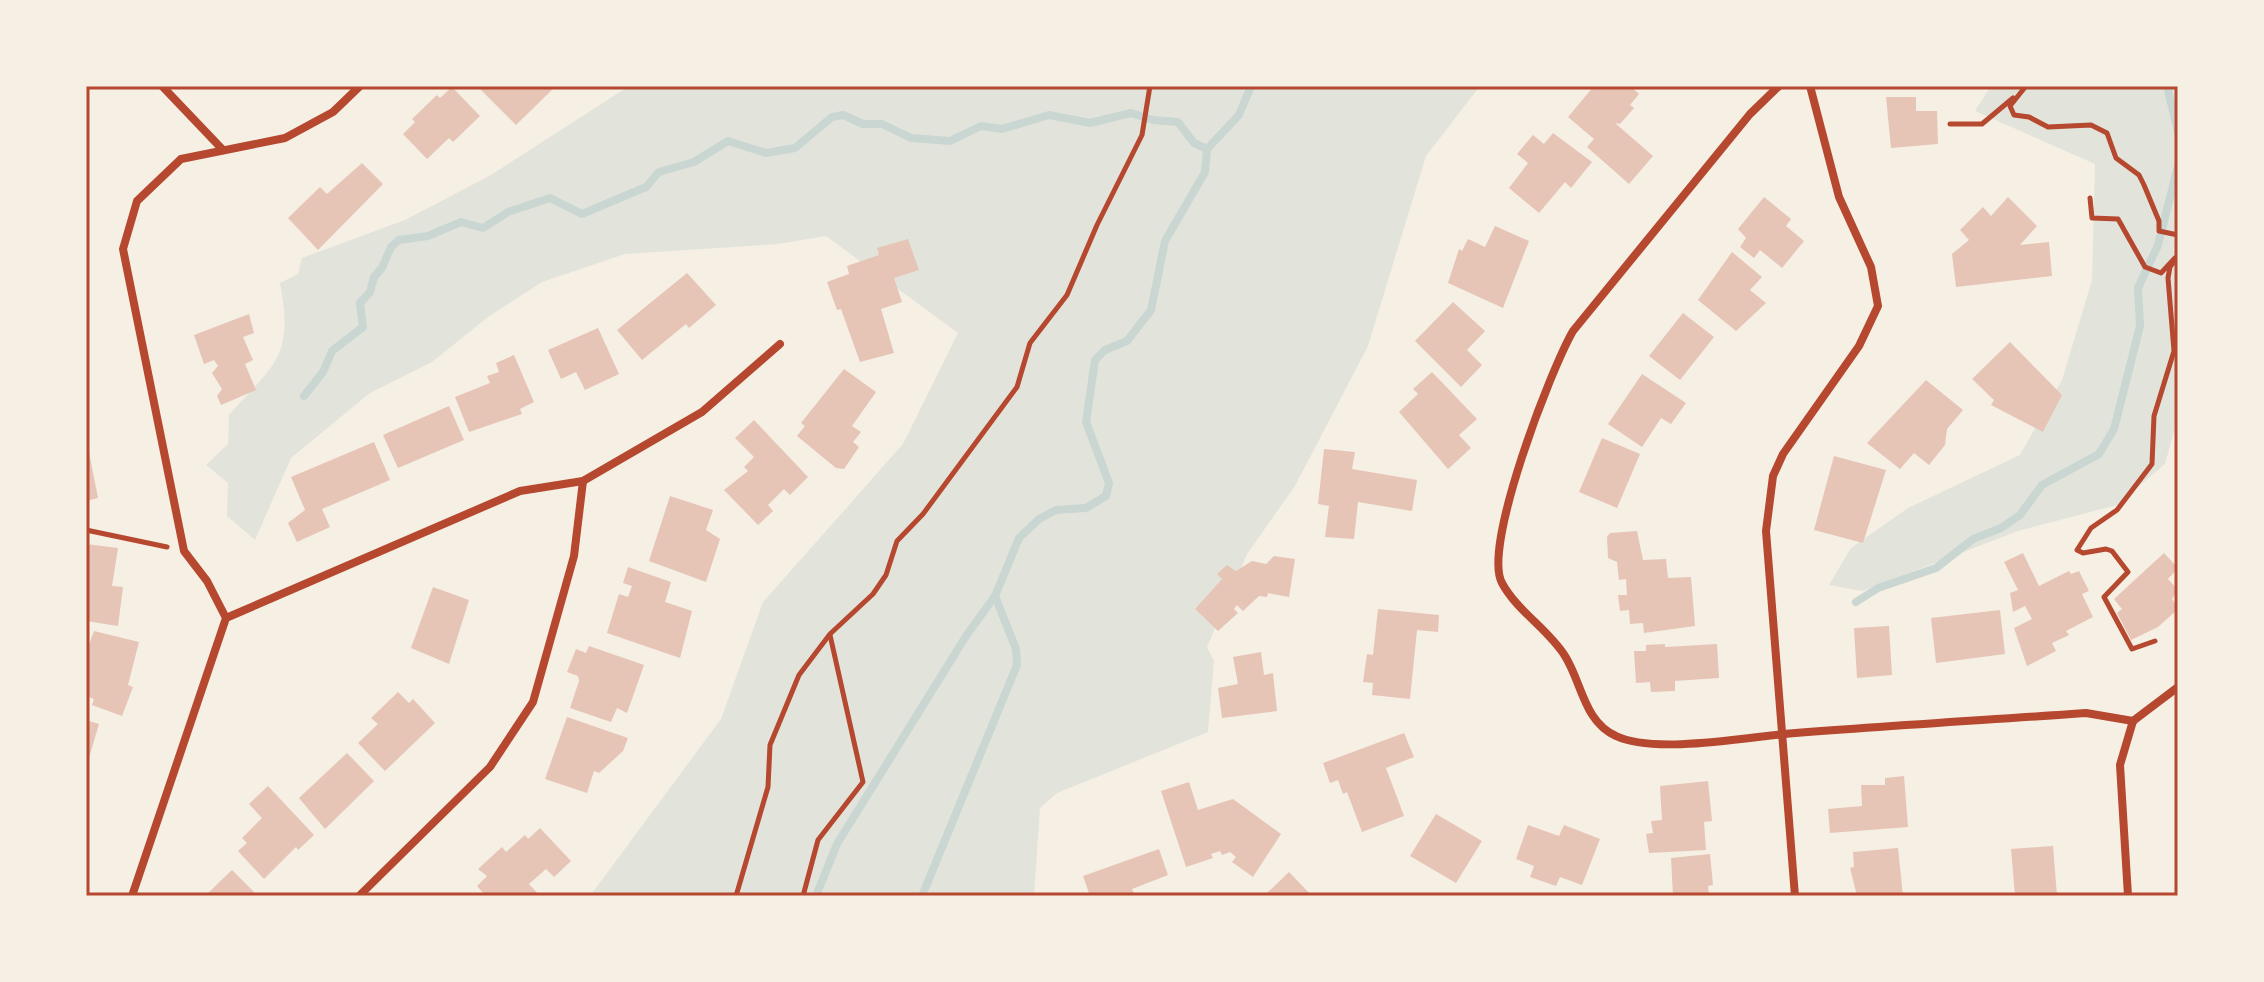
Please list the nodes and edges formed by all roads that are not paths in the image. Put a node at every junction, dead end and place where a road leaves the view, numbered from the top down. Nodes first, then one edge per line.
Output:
1 (162, 86) edge
2 (360, 86) edge
3 (1779, 86) edge
4 (1810, 86) edge
5 (223, 150) junction
6 (780, 344) dead end
7 (583, 481) junction
8 (226, 618) junction
9 (2178, 687) edge
10 (2133, 721) junction
11 (1781, 734) junction
12 (132, 896) edge
13 (359, 896) edge
14 (1795, 896) edge
15 (2128, 896) edge

1 - 5 street
2 - 5 street
3 - 11 street
4 - 11 street
5 - 8 street
6 - 7 street
7 - 8 street
7 - 13 street
8 - 12 street
9 - 10 street
10 - 11 street
10 - 15 street
11 - 14 street

